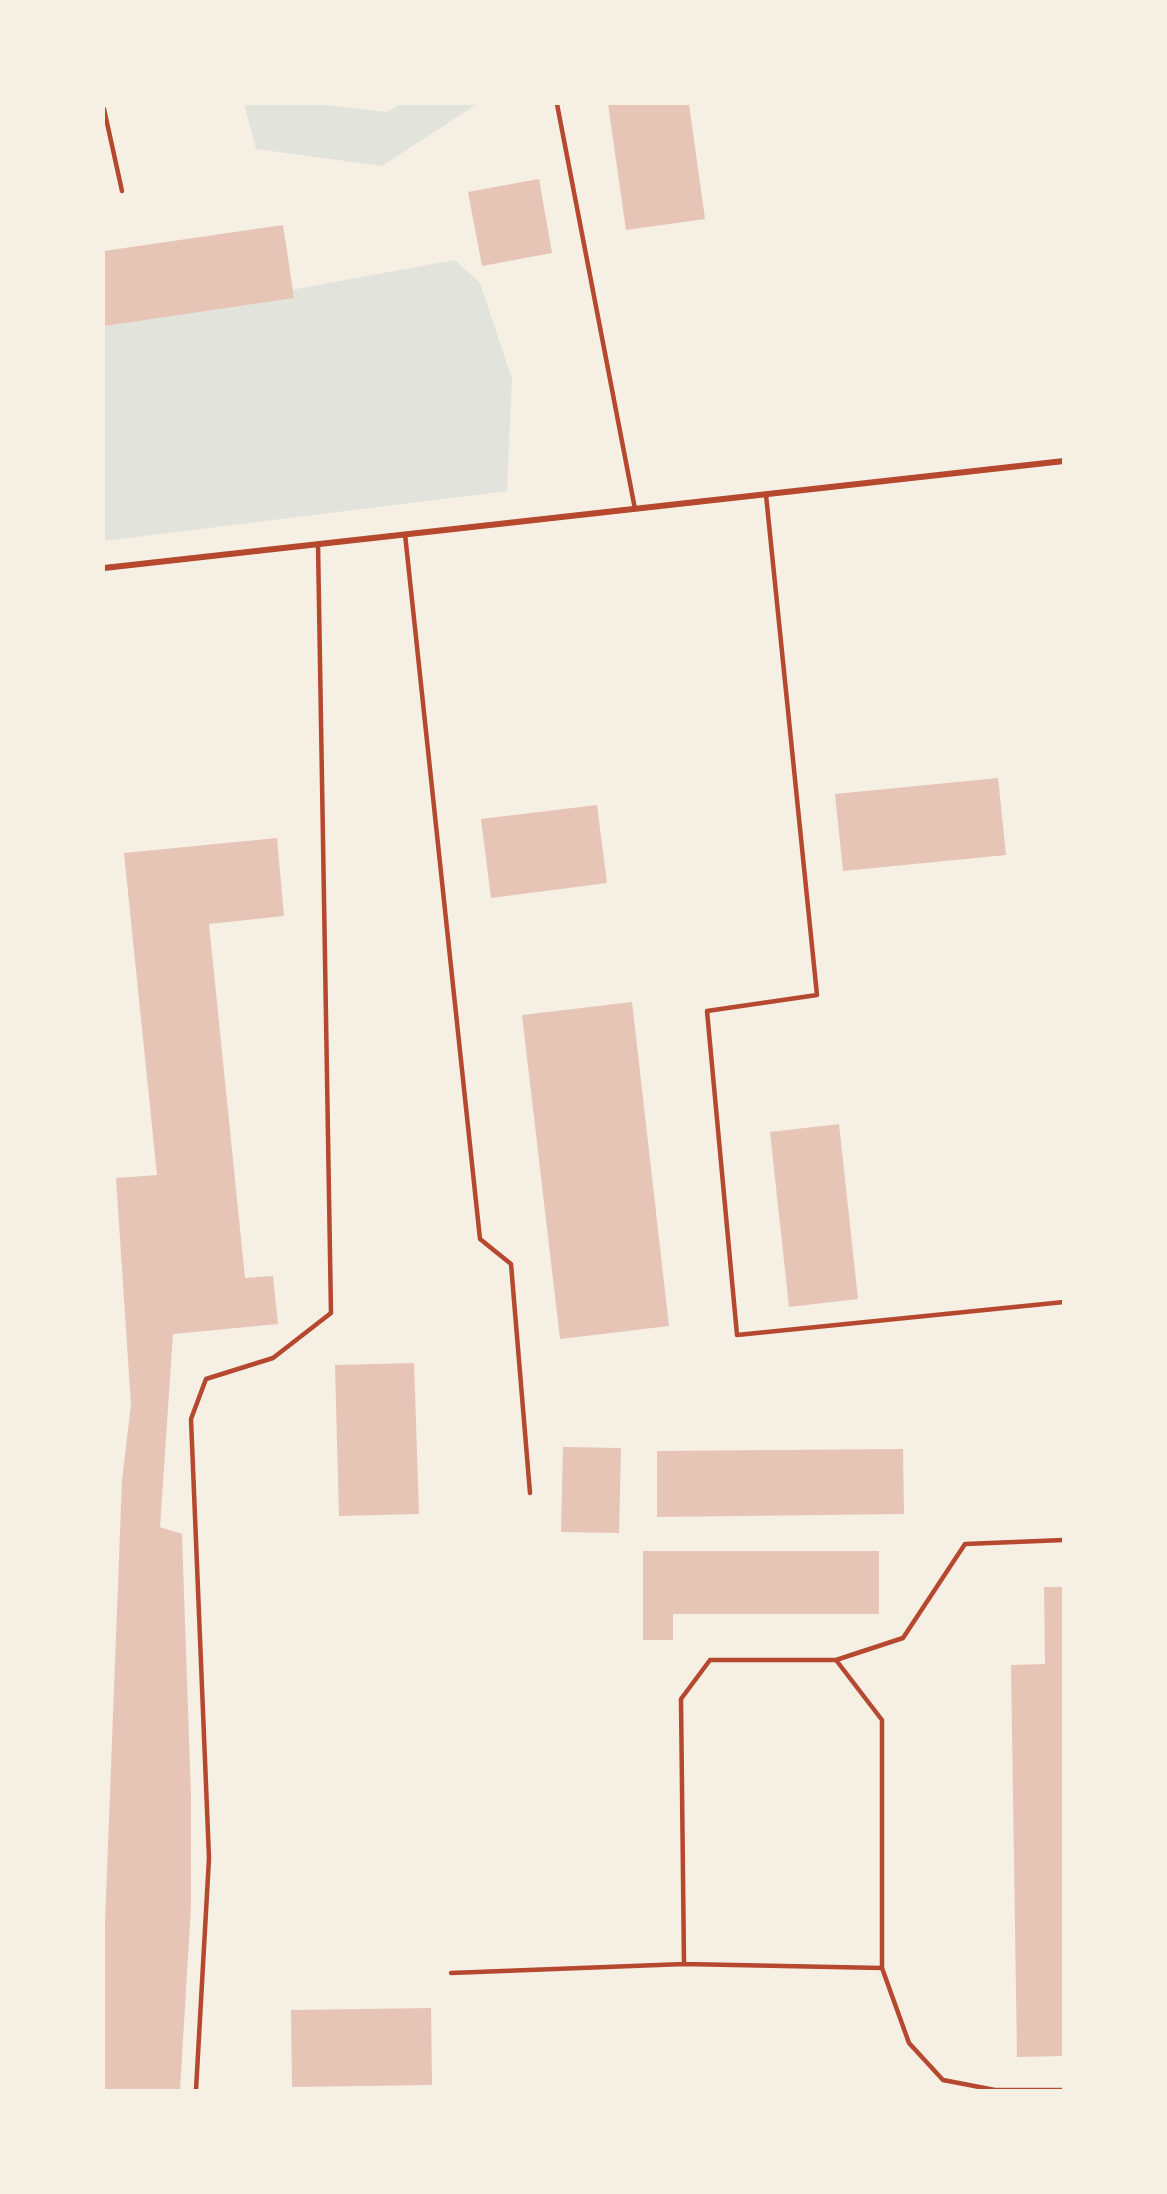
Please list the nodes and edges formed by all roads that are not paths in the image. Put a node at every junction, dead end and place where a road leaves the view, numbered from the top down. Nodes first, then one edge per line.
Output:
1 (557, 104) edge
2 (104, 109) edge
3 (122, 191) dead end
4 (1064, 461) edge
5 (766, 495) junction
6 (635, 509) junction
7 (405, 534) junction
8 (318, 544) junction
9 (104, 568) edge
10 (1064, 1302) edge
11 (531, 1493) dead end
12 (1064, 1540) edge
13 (836, 1660) junction
14 (684, 1964) junction
15 (882, 1968) junction
16 (451, 1973) dead end
17 (1064, 2090) edge
18 (196, 2091) edge

1 - 6 lane
2 - 3 lane
4 - 5 street
5 - 6 street
5 - 10 lane
6 - 7 street
7 - 8 street
7 - 11 lane
8 - 9 street
8 - 18 lane
12 - 13 lane
13 - 14 lane
13 - 15 lane
14 - 15 lane
14 - 16 lane
15 - 17 lane

